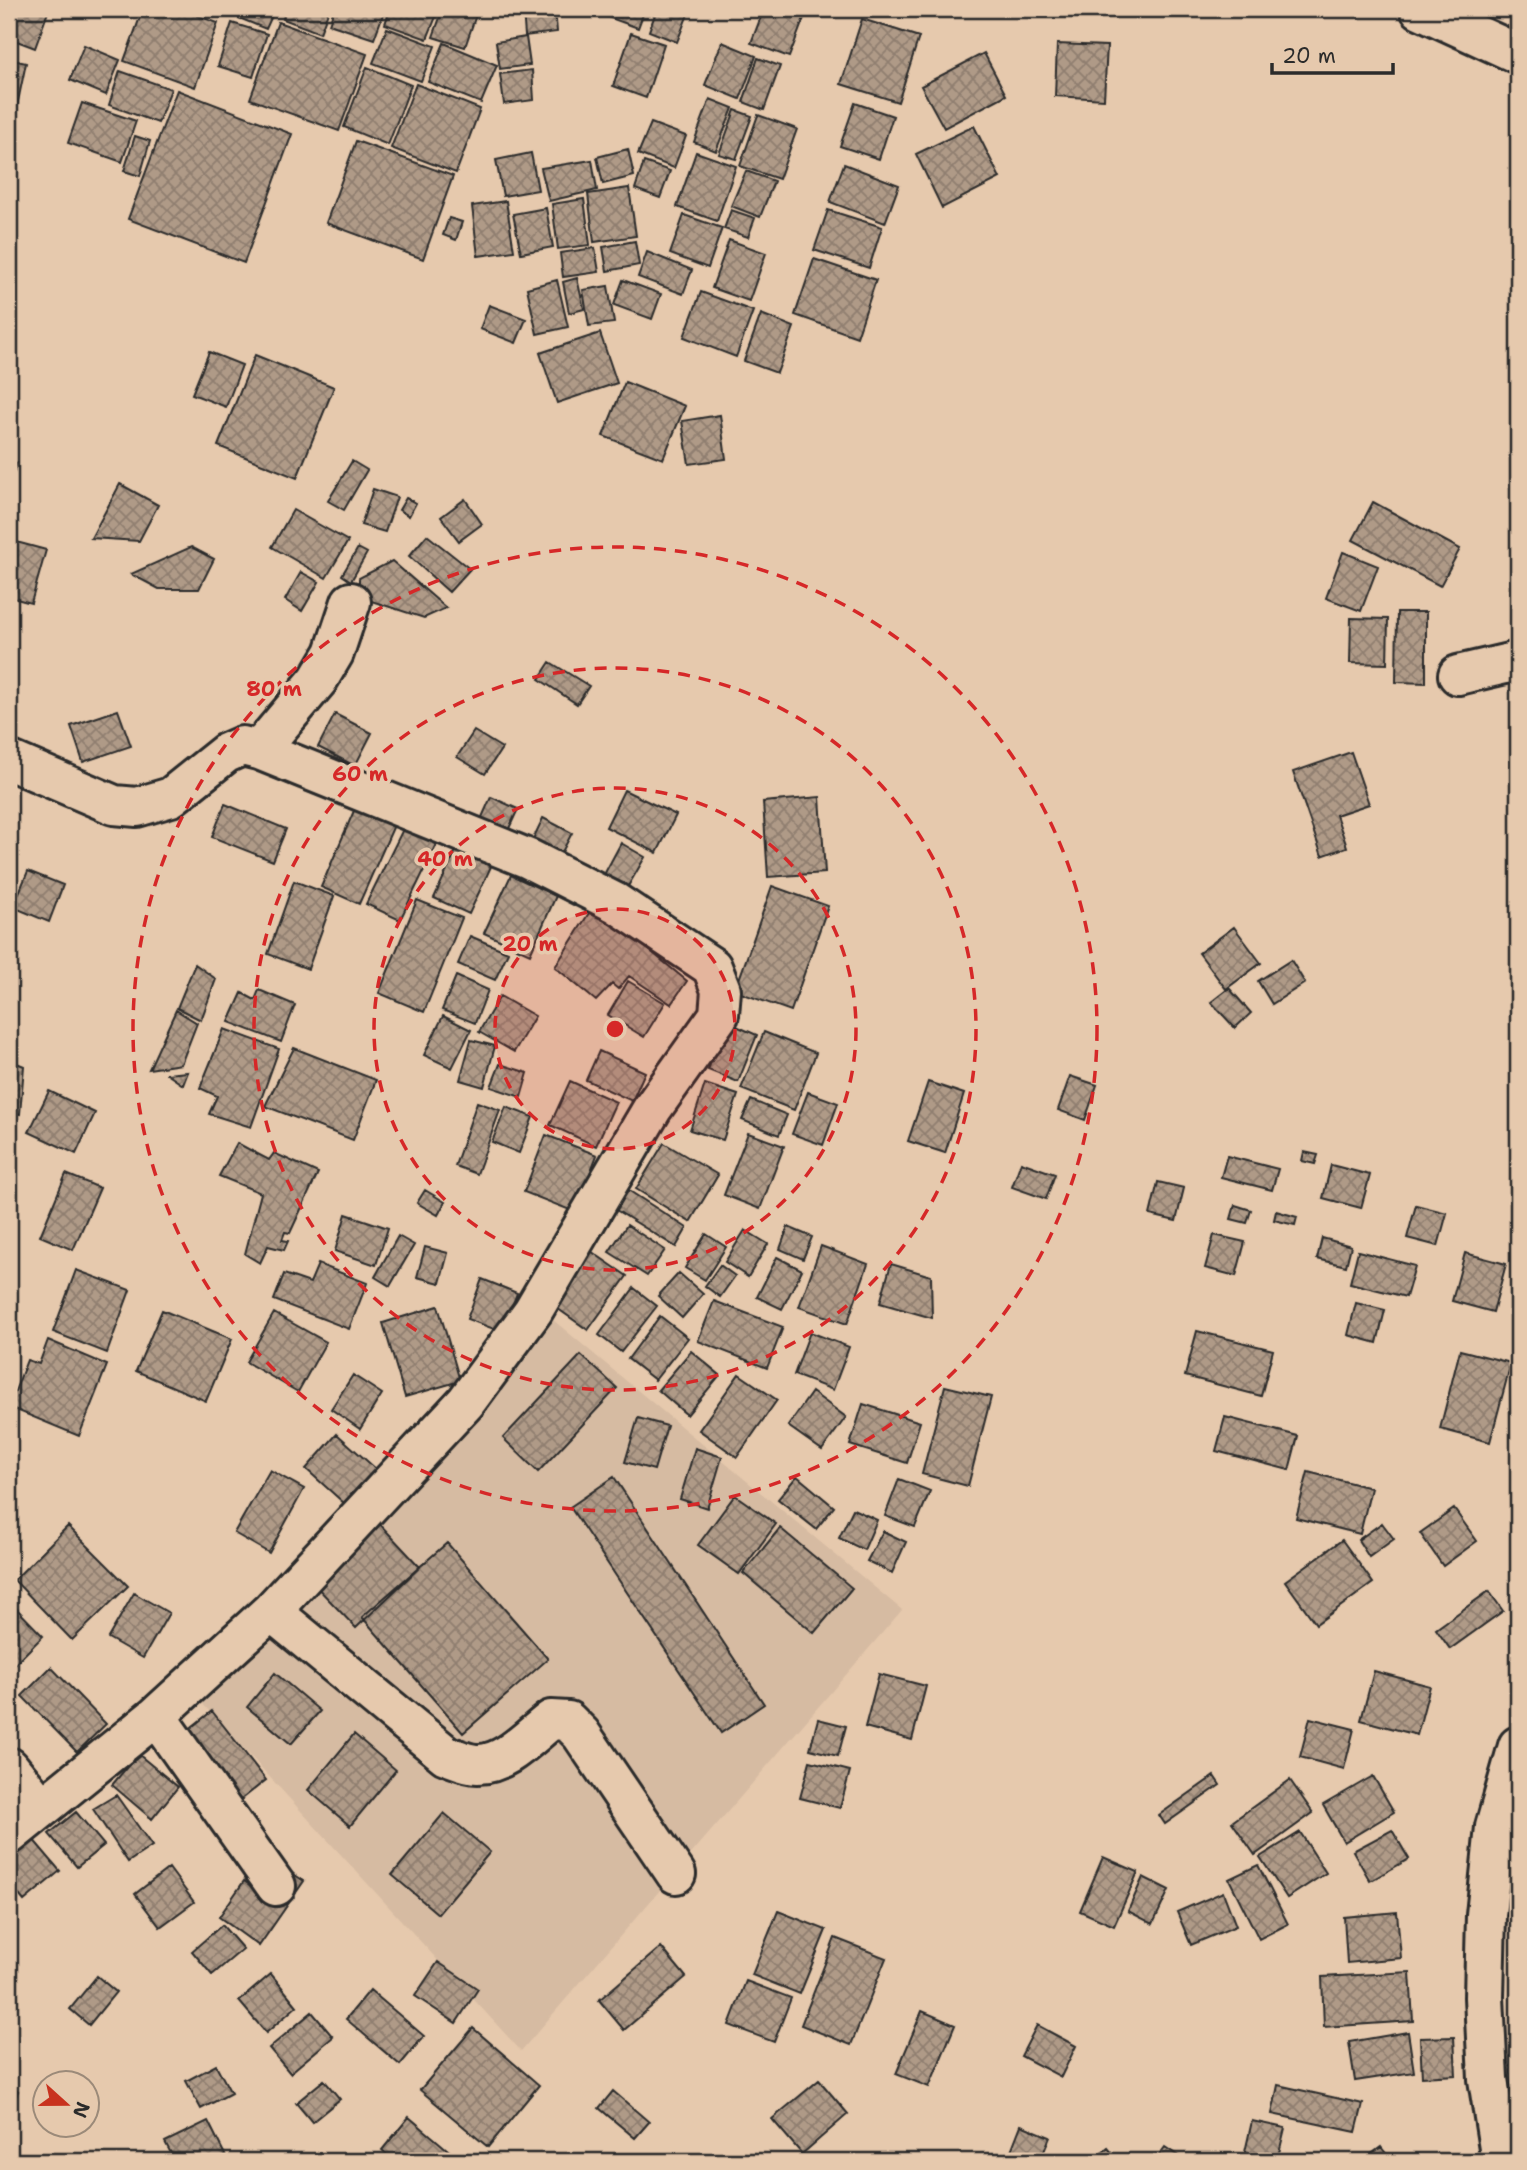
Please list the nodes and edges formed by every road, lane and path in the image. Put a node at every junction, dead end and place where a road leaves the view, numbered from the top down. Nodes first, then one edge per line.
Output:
1 (1420, 9) edge
2 (1518, 54) edge
3 (351, 602) dead end
4 (1518, 661) edge
5 (1458, 675) dead end
6 (259, 750) junction
7 (9, 760) edge
8 (271, 1611) junction
9 (156, 1716) junction
10 (1518, 1746) edge
11 (9, 1767) edge
12 (42, 1808) junction
13 (9, 1835) edge
14 (676, 1874) dead end
15 (276, 1886) dead end
16 (1501, 2161) edge

1 - 2 street
3 - 6 street
4 - 5 street
6 - 7 street
6 - 8 street
8 - 9 street
8 - 14 street
9 - 12 street
9 - 15 street
10 - 16 street
11 - 12 street
12 - 13 street

